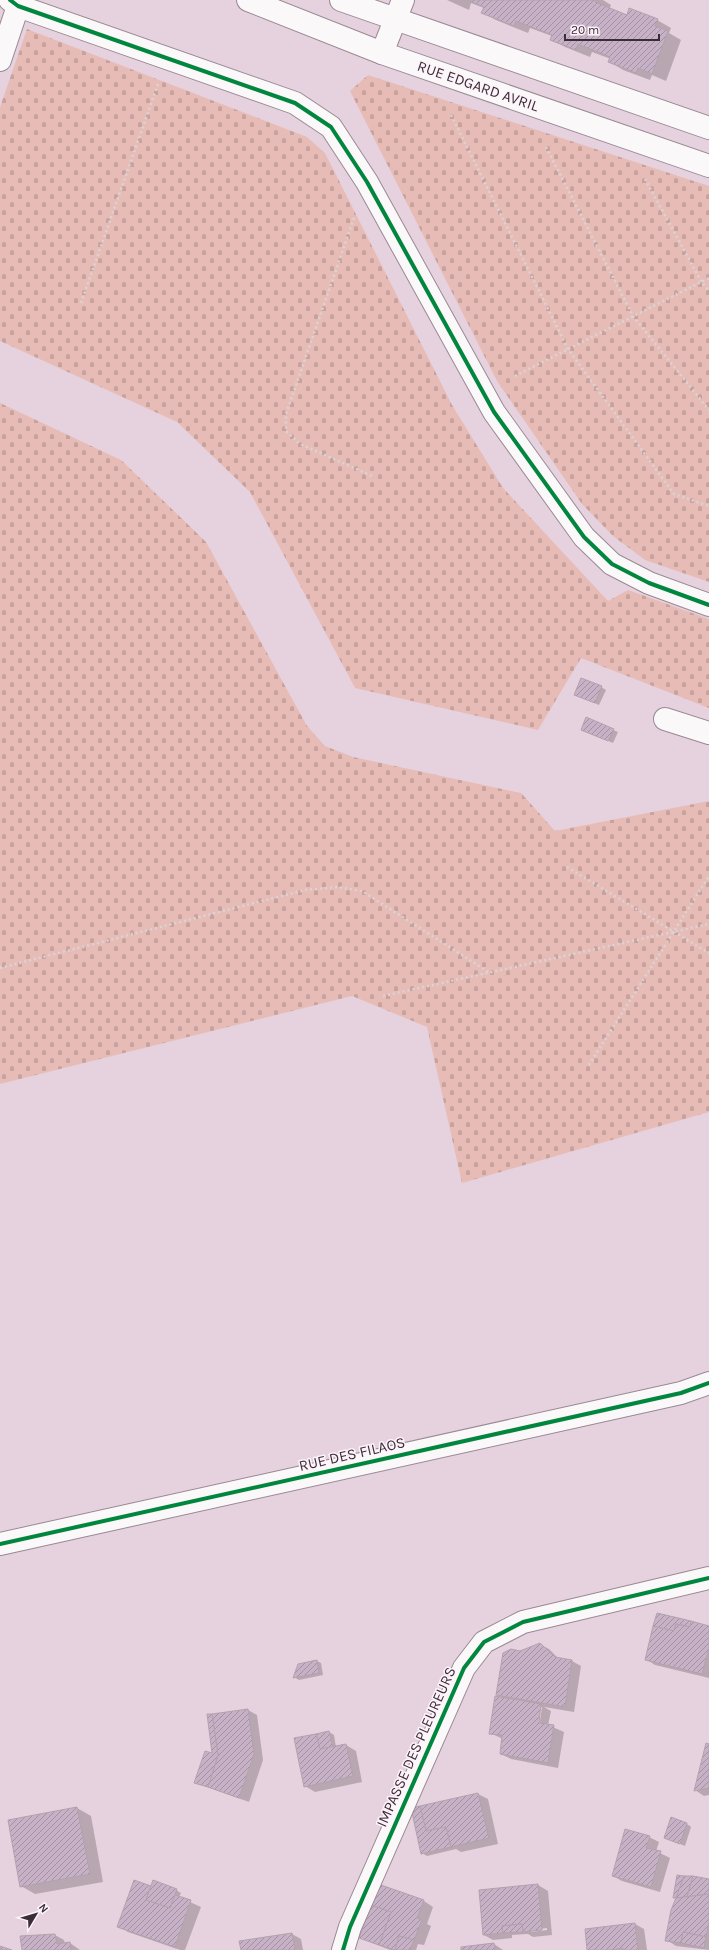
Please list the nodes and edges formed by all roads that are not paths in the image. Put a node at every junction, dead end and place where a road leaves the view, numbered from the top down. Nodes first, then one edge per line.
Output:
1 (248, 0) edge
2 (341, 0) edge
3 (403, 0) edge
4 (14, 3) edge
5 (395, 20) junction
6 (382, 53) junction
7 (0, 60) edge
8 (709, 128) edge
9 (709, 166) edge
10 (709, 605) edge
11 (665, 719) dead end
12 (709, 733) edge
13 (709, 1383) edge
14 (0, 1544) edge
15 (709, 1578) edge
16 (343, 1950) edge

1 - 6 street, RUE EDGARD AVRIL
2 - 5 street
3 - 5 street
4 - 7 street
4 - 10 street
5 - 6 street
5 - 8 street
6 - 9 street, RUE EDGARD AVRIL
11 - 12 street
13 - 14 street, RUE DES FILAOS
15 - 16 street, IMPASSE DES PLEUREURS

